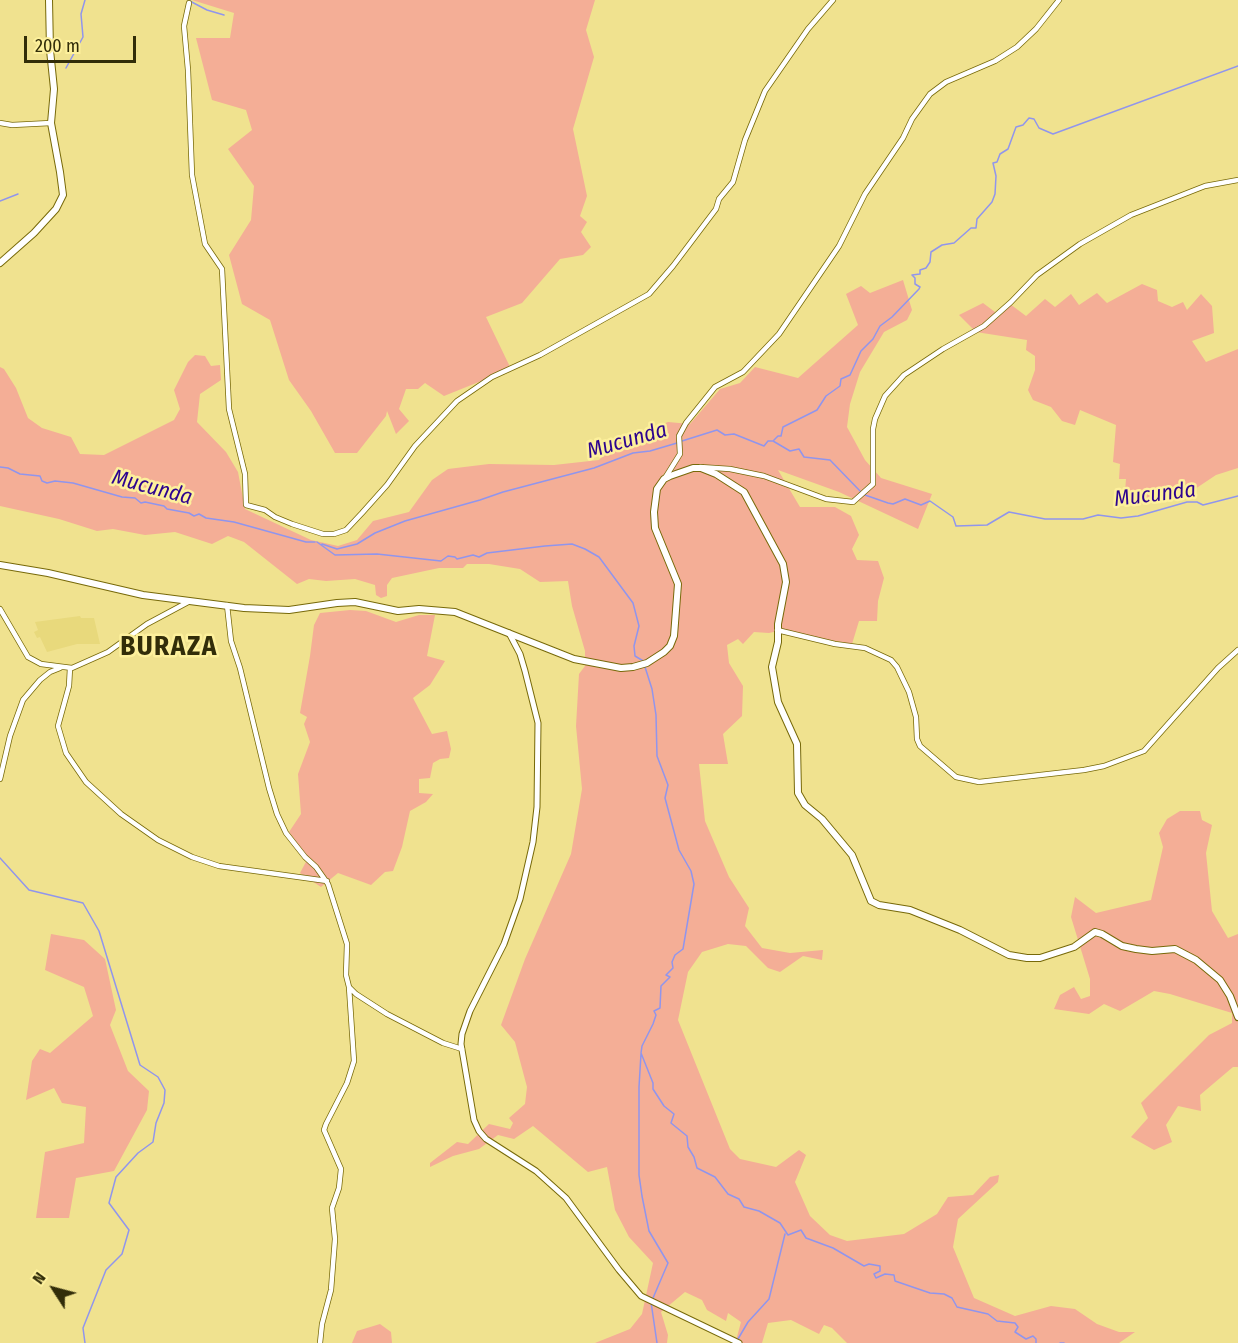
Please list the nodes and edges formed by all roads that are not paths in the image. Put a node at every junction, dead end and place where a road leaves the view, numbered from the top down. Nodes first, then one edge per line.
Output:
1 (50, 0) edge
2 (833, 0) edge
3 (1059, 0) edge
4 (189, 3) dead end
5 (0, 123) edge
6 (51, 123) junction
7 (1238, 180) edge
8 (0, 262) edge
9 (697, 467) junction
10 (664, 479) junction
11 (0, 565) edge
12 (190, 601) junction
13 (227, 605) junction
14 (0, 609) edge
15 (777, 630) junction
16 (508, 632) junction
17 (1238, 650) edge
18 (62, 667) junction
19 (70, 668) junction
20 (0, 778) edge
21 (327, 881) junction
22 (349, 987) junction
23 (1238, 1017) edge
24 (462, 1049) junction
25 (320, 1343) edge
26 (739, 1343) edge

1 - 6 main road
2 - 4 street
3 - 10 street
5 - 6 street
6 - 8 main road
7 - 9 street
9 - 10 main road
9 - 15 main road
10 - 16 main road
11 - 12 main road
12 - 13 main road
12 - 19 street
13 - 16 main road
13 - 21 street
14 - 18 street
15 - 17 street
15 - 23 main road
16 - 24 street
18 - 19 street
18 - 20 street
19 - 21 street
21 - 22 street
22 - 24 street
22 - 25 street
24 - 26 street

